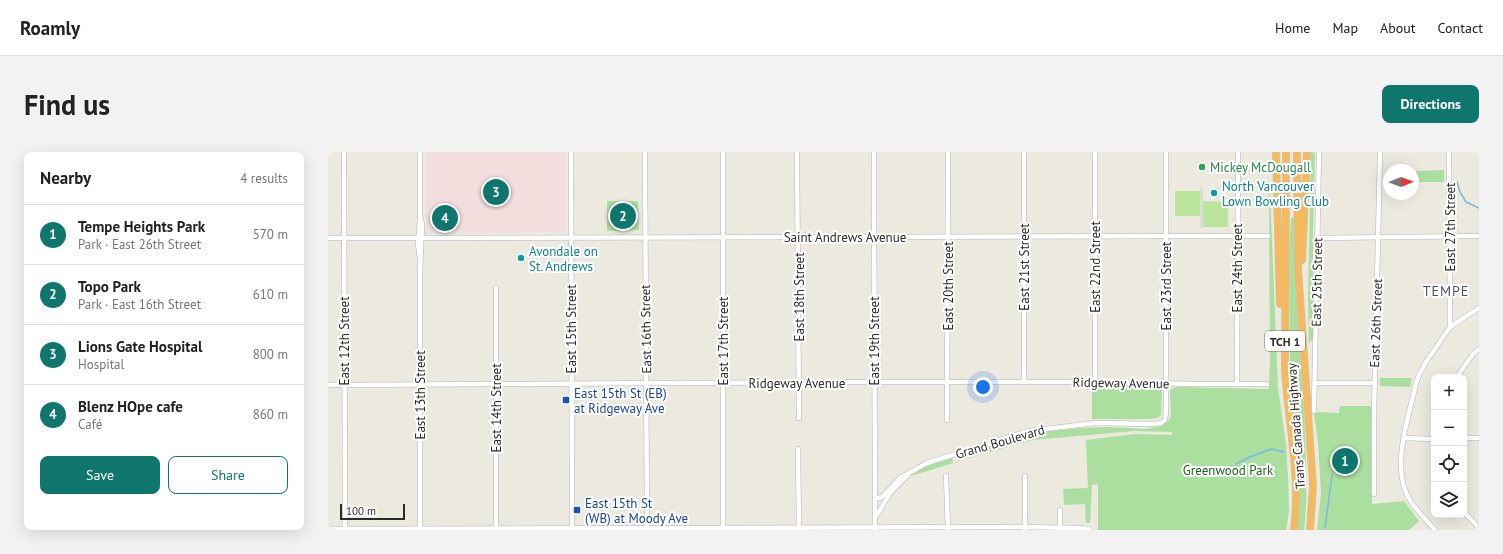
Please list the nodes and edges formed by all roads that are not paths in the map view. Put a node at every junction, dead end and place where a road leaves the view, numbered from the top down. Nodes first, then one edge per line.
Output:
1 (344, 152) edge
2 (420, 152) edge
3 (571, 152) edge
4 (645, 152) edge
5 (723, 152) edge
6 (797, 152) edge
7 (874, 152) edge
8 (948, 152) edge
9 (1024, 152) edge
10 (1095, 152) edge
11 (1166, 152) edge
12 (1238, 152) edge
13 (1276, 152) edge
14 (1286, 152) edge
15 (1297, 152) edge
16 (1307, 152) edge
17 (1319, 152) edge
18 (1380, 152) edge
19 (1449, 152) edge
20 (1268, 236) dead end
21 (1479, 236) edge
22 (798, 237) junction
23 (874, 237) junction
24 (948, 237) junction
25 (1024, 237) junction
26 (1095, 237) junction
27 (1166, 237) junction
28 (1237, 237) junction
29 (1379, 237) junction
30 (328, 238) edge
31 (344, 238) junction
32 (420, 238) junction
33 (571, 238) junction
34 (645, 238) junction
35 (723, 238) junction
36 (1318, 238) junction
37 (1450, 238) junction
38 (496, 288) dead end
39 (1479, 308) edge
40 (1301, 318) junction
41 (1450, 327) junction
42 (1479, 349) edge
43 (1459, 374) edge
44 (874, 382) junction
45 (948, 382) junction
46 (1024, 382) junction
47 (1095, 382) junction
48 (647, 383) junction
49 (723, 383) junction
50 (799, 383) junction
51 (1166, 383) junction
52 (1315, 383) junction
53 (1375, 383) junction
54 (345, 384) junction
55 (420, 384) junction
56 (496, 384) junction
57 (572, 384) junction
58 (1237, 384) junction
59 (1267, 384) dead end
60 (328, 385) edge
61 (1286, 386) junction
62 (1314, 411) dead end
63 (798, 418) dead end
64 (947, 420) dead end
65 (1165, 420) joint
66 (1404, 438) junction
67 (1467, 438) edge
68 (1479, 438) edge
69 (1431, 439) edge
70 (798, 449) dead end
71 (910, 473) junction
72 (946, 476) dead end
73 (1025, 476) dead end
74 (1374, 494) dead end
75 (875, 499) junction
76 (1060, 510) dead end
77 (1467, 515) edge
78 (875, 517) junction
79 (496, 528) junction
80 (1060, 528) junction
81 (1479, 528) edge
82 (328, 529) edge
83 (420, 529) edge
84 (572, 529) edge
85 (647, 529) edge
86 (723, 529) edge
87 (799, 529) edge
88 (875, 529) edge
89 (948, 529) edge
90 (1025, 529) edge
91 (345, 530) edge
92 (1090, 530) edge
93 (1294, 530) edge
94 (1310, 530) edge
95 (1435, 530) edge

1 - 31 street, East 12th Street
2 - 32 street, East 13th Street
3 - 33 street, East 15th Street
4 - 34 street, East 16th Street
5 - 35 street, East 17th Street
6 - 22 street, East 18th Street
7 - 23 street, East 19th Street
8 - 24 street, East 20th Street
9 - 25 street, East 21st Street
10 - 26 street, East 22nd Street
11 - 27 street, East 23rd Street
12 - 28 street, East 24th Street
13 - 61 highway
14 - 61 highway, Trans-Canada Highway / TCH 1
15 - 40 highway, Trans-Canada Highway / TCH 1
16 - 40 highway
17 - 36 street, East 25th Street
18 - 29 street, East 26th Street
19 - 37 street, East 27th Street
20 - 28 street, Saint Andrews Avenue
21 - 37 street
22 - 23 street, Saint Andrews Avenue
22 - 35 street, Saint Andrews Avenue
22 - 50 street, East 18th Street
23 - 24 street, Saint Andrews Avenue
23 - 44 street, East 19th Street
24 - 25 street, Saint Andrews Avenue
24 - 45 street, East 20th Street
25 - 26 street, Saint Andrews Avenue
25 - 46 street, East 21st Street
26 - 27 street, Saint Andrews Avenue
26 - 47 street, East 22nd Street
27 - 28 street, Saint Andrews Avenue
27 - 51 street, East 23rd Street
28 - 58 street, East 24th Street
29 - 36 street
29 - 37 street
29 - 53 street, East 26th Street
30 - 31 street, Saint Andrews Avenue
31 - 32 street, Saint Andrews Avenue
31 - 54 street, East 12th Street
32 - 33 street, Saint Andrews Avenue
32 - 55 street, East 13th Street
33 - 34 street, Saint Andrews Avenue
33 - 57 street, East 15th Street
34 - 35 street, Saint Andrews Avenue
34 - 48 street, East 16th Street
35 - 49 street, East 17th Street
36 - 52 street, East 25th Street
37 - 41 street, East 27th Street
38 - 56 street, East 14th Street
39 - 41 street
40 - 94 highway, Trans-Canada Highway / TCH 1
41 - 66 street
42 - 43 street
44 - 45 street, Ridgeway Avenue
44 - 50 street, Ridgeway Avenue
44 - 75 street, East 19th Street
45 - 46 street, Ridgeway Avenue
45 - 64 street, East 20th Street
46 - 47 street, Ridgeway Avenue
47 - 51 street, Ridgeway Avenue
48 - 49 street, Ridgeway Avenue
48 - 57 street, Ridgeway Avenue
48 - 85 street, East 16th Street
49 - 50 street, Ridgeway Avenue
49 - 86 street, East 17th Street
50 - 63 street, East 18th Street
51 - 58 street, Ridgeway Avenue
51 - 65 street, East 23rd Street
52 - 53 street
52 - 62 street, East 25th Street
53 - 74 street, East 26th Street
54 - 55 street, Ridgeway Avenue
54 - 60 street, Ridgeway Avenue
54 - 91 street, East 12th Street
55 - 56 street, Ridgeway Avenue
55 - 83 street, East 13th Street
56 - 57 street, Ridgeway Avenue
56 - 79 street, East 14th Street
57 - 84 street, East 15th Street
58 - 59 street, Ridgeway Avenue
61 - 93 highway, Trans-Canada Highway / TCH 1
65 - 71 street, Grand Boulevard
66 - 69 street
66 - 95 street
67 - 68 street
70 - 87 street
71 - 75 street, Grand Boulevard
71 - 78 street, Grand Boulevard
72 - 89 street
73 - 90 street
75 - 78 street, East 19th Street
76 - 80 street
77 - 81 street
78 - 88 street, East 19th Street
79 - 83 street
79 - 84 street
80 - 90 street
80 - 92 street
82 - 91 street
83 - 91 street
84 - 85 street
85 - 86 street
86 - 87 street
87 - 88 street
88 - 89 street
89 - 90 street

